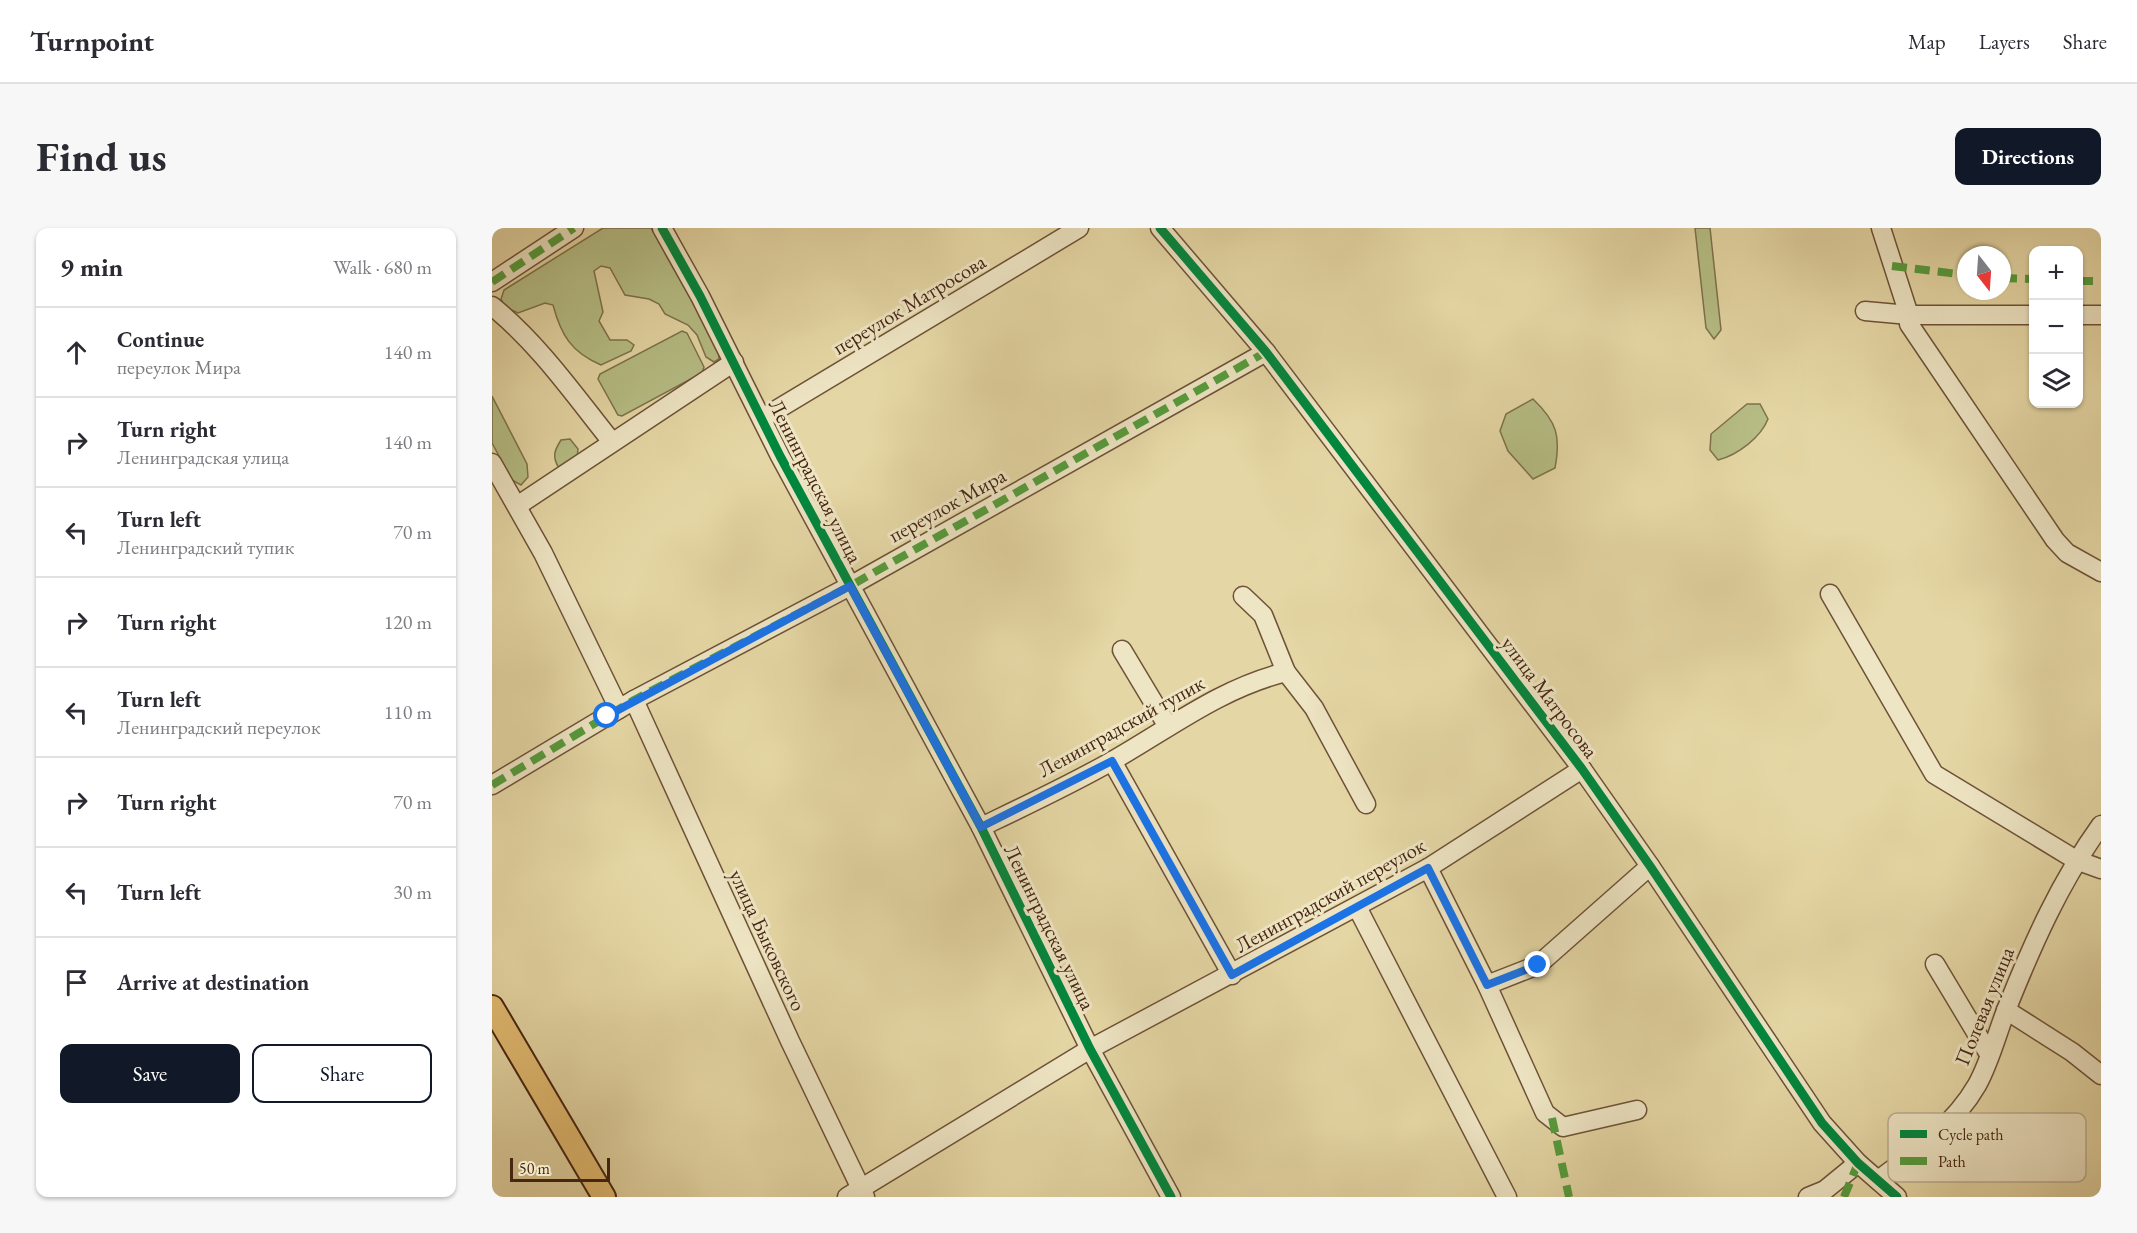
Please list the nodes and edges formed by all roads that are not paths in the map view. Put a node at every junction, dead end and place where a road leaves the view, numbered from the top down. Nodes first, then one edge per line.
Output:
1 (574, 228) edge
2 (662, 228) edge
3 (1079, 228) edge
4 (1160, 228) edge
5 (1881, 228) edge
6 (492, 282) edge
7 (492, 306) edge
8 (1865, 311) dead end
9 (1909, 315) junction
10 (2029, 315) edge
11 (2083, 315) edge
12 (2101, 315) edge
13 (1266, 352) junction
14 (734, 362) junction
15 (763, 418) junction
16 (612, 442) junction
17 (492, 463) edge
18 (517, 506) junction
19 (2101, 572) edge
20 (850, 586) junction
21 (1830, 594) dead end
22 (1243, 596) dead end
23 (1122, 650) dead end
24 (1286, 672) junction
25 (626, 705) junction
26 (1167, 725) junction
27 (1112, 761) junction
28 (1582, 769) junction
29 (492, 785) edge
30 (1366, 804) dead end
31 (2101, 825) edge
32 (981, 827) junction
33 (2076, 860) junction
34 (1650, 866) junction
35 (1428, 868) junction
36 (2101, 869) edge
37 (1357, 907) junction
38 (1935, 964) dead end
39 (1232, 975) junction
40 (1487, 985) junction
41 (492, 1006) edge
42 (2006, 1010) junction
43 (1090, 1049) junction
44 (1989, 1054) junction
45 (2101, 1075) edge
46 (1637, 1110) dead end
47 (1955, 1113) edge
48 (1858, 1163) junction
49 (1888, 1173) edge
50 (1878, 1180) junction
51 (858, 1194) edge
52 (604, 1197) edge
53 (1171, 1197) edge
54 (1507, 1197) edge
55 (1808, 1197) edge
56 (1897, 1197) edge

1 - 6 street
2 - 14 street, Ленинградская улица
3 - 15 street, переулок Матросова
4 - 13 street, улица Матросова
5 - 9 street
7 - 16 street
8 - 9 street
9 - 10 street
9 - 19 street
11 - 12 street
13 - 20 street, переулок Мира
13 - 28 street, улица Матросова
14 - 15 street, Ленинградская улица
14 - 16 street
15 - 20 street, Ленинградская улица
16 - 18 street
17 - 18 street, улица Быковского
18 - 25 street, улица Быковского
20 - 25 street, переулок Мира
20 - 32 street, Ленинградская улица
21 - 33 street
22 - 24 street
23 - 26 street
24 - 26 street, Ленинградский тупик
24 - 30 street
25 - 29 street, переулок Мира
25 - 51 street, улица Быковского
26 - 27 street, Ленинградский тупик
27 - 32 street, Ленинградский тупик
27 - 39 street
28 - 34 street, улица Матросова
28 - 35 street, Ленинградский переулок
31 - 33 street, Полевая улица
32 - 43 street, Ленинградская улица
33 - 36 street
33 - 42 street, Полевая улица
34 - 40 street
34 - 48 street, улица Матросова
35 - 37 street, Ленинградский переулок
35 - 40 street
37 - 39 street, Ленинградский переулок
37 - 54 street
38 - 44 street
39 - 43 street, Ленинградский переулок
40 - 46 street
41 - 52 main road
42 - 44 street, Полевая улица
42 - 45 street
43 - 51 street, Ленинградский переулок
43 - 53 street, Ленинградская улица
44 - 47 street, Полевая улица
48 - 50 street, улица Матросова
48 - 55 street
49 - 50 street, Полевая улица
50 - 56 street, улица Матросова

